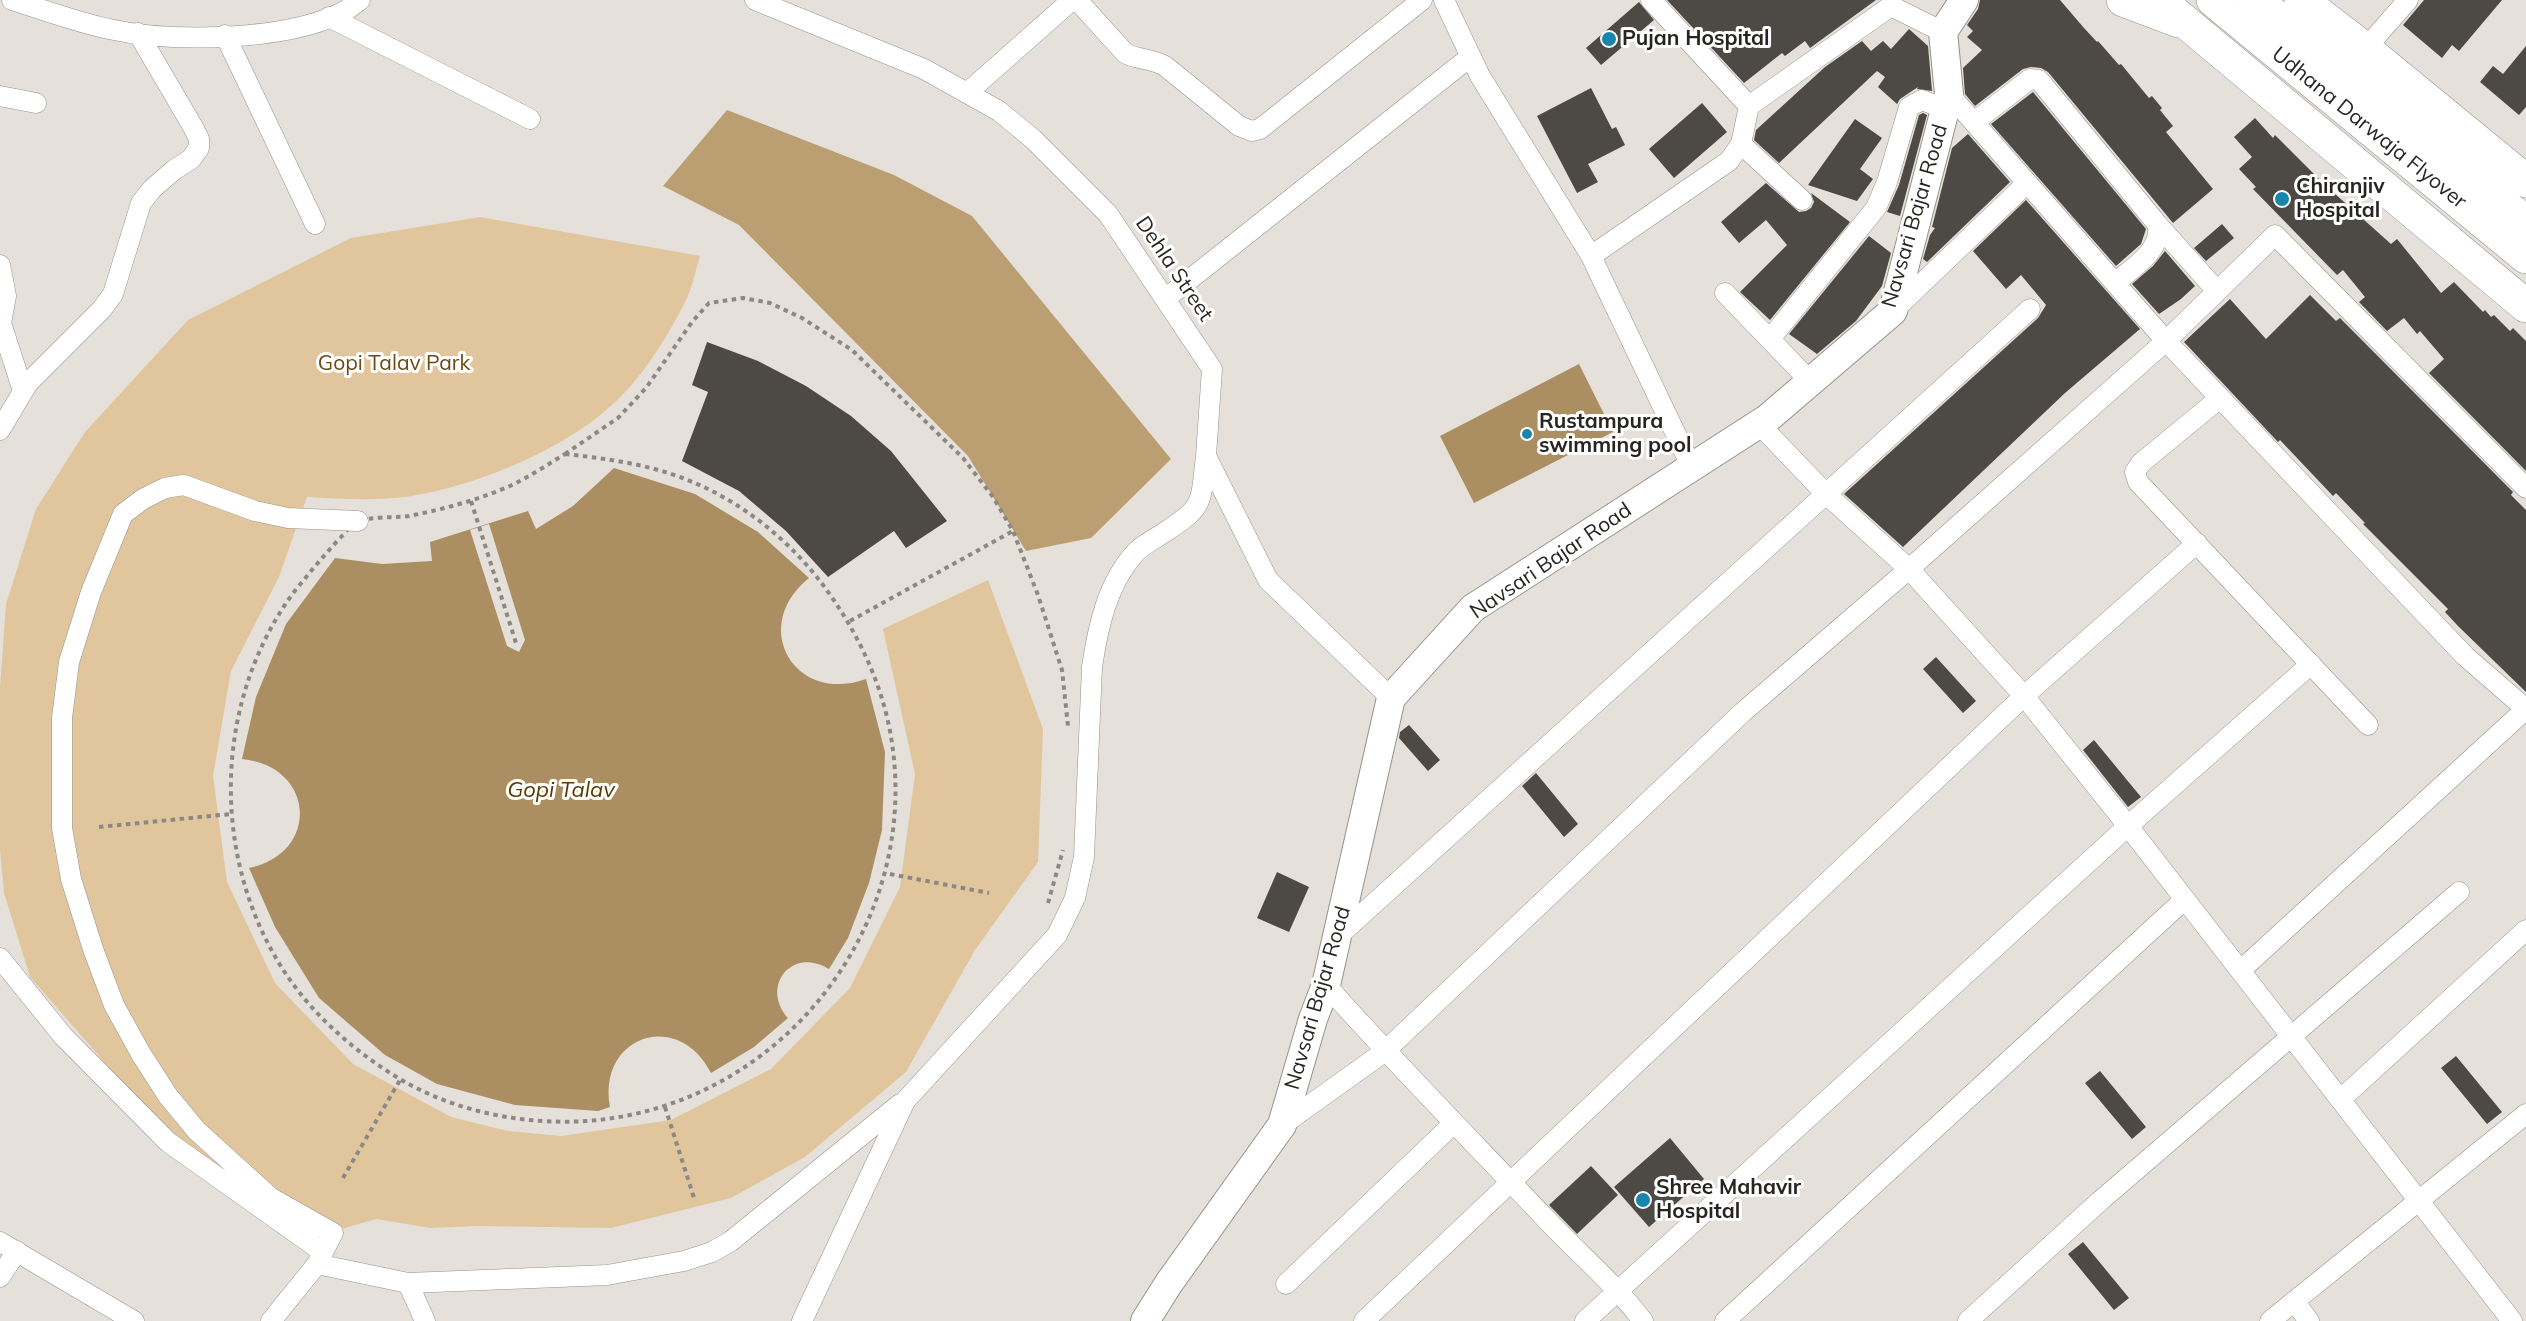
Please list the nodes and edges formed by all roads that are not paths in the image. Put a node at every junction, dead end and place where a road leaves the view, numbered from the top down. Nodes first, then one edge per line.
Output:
1 (12, 0) edge
2 (360, 0) edge
3 (1072, 0) edge
4 (1077, 0) edge
5 (1422, 0) edge
6 (1444, 0) edge
7 (1651, 0) edge
8 (1964, 0) edge
9 (2123, 0) edge
10 (2159, 0) edge
11 (2213, 0) edge
12 (2256, 0) edge
13 (2301, 0) edge
14 (2408, 0) edge
15 (770, 2) edge
16 (1881, 5) edge
17 (329, 17) junction
18 (2187, 23) junction
19 (1943, 32) junction
20 (138, 33) junction
21 (225, 35) junction
22 (2365, 49) junction
23 (1470, 57) junction
24 (968, 92) junction
25 (0, 96) edge
26 (1947, 102) junction
27 (36, 103) dead end
28 (1749, 106) junction
29 (530, 119) dead end
30 (1974, 122) junction
31 (1741, 144) junction
32 (2526, 181) edge
33 (2027, 183) junction
34 (2463, 188) junction
35 (1802, 200) dead end
36 (2526, 223) edge
37 (315, 224) dead end
38 (2158, 225) junction
39 (1591, 256) junction
40 (2526, 257) edge
41 (0, 265) edge
42 (2115, 283) junction
43 (2217, 291) junction
44 (1725, 293) dead end
45 (1165, 299) junction
46 (2526, 306) edge
47 (2030, 309) dead end
48 (1893, 311) junction
49 (2, 338) edge
50 (1770, 339) junction
51 (2166, 341) junction
52 (1810, 381) junction
53 (23, 391) junction
54 (2220, 398) junction
55 (1760, 424) junction
56 (0, 430) edge
57 (1206, 456) junction
58 (1692, 468) junction
59 (2526, 488) edge
60 (1826, 494) junction
61 (358, 521) road end
62 (2197, 543) junction
63 (1909, 569) junction
64 (2311, 664) junction
65 (2024, 696) junction
66 (1391, 698) junction
67 (2526, 709) edge
68 (2368, 725) dead end
69 (2128, 826) junction
70 (2459, 892) dead end
71 (2184, 900) junction
72 (2526, 930) edge
73 (1337, 938) junction
74 (0, 958) edge
75 (2241, 970) junction
76 (1326, 985) junction
77 (2292, 1036) junction
78 (1384, 1052) junction
79 (2341, 1099) junction
80 (905, 1101) junction
81 (2525, 1117) edge
82 (1454, 1123) junction
83 (1282, 1125) junction
84 (1510, 1181) junction
85 (2419, 1199) junction
86 (8, 1247) edge
87 (320, 1258) junction
88 (0, 1277) edge
89 (408, 1283) junction
90 (1286, 1284) dead end
91 (1619, 1290) junction
92 (2294, 1301) junction
93 (134, 1321) edge
94 (271, 1321) edge
95 (425, 1321) edge
96 (802, 1321) edge
97 (1145, 1321) edge
98 (1364, 1321) edge
99 (1585, 1321) edge
100 (1643, 1321) edge
101 (1725, 1321) edge
102 (1968, 1321) edge
103 (2270, 1321) edge
104 (2309, 1321) edge
105 (2512, 1321) edge

1 - 20 street
2 - 17 street
3 - 24 street
4 - 5 street
6 - 23 street
7 - 28 street
8 - 19 main road
9 - 18 highway
10 - 18 highway
11 - 34 highway, Udhana Darwaja Flyover
12 - 34 highway, Udhana Darwaja Flyover
13 - 22 highway
14 - 22 street
15 - 24 street, Dehla Street
16 - 19 street
16 - 28 street
17 - 21 street
17 - 29 street
18 - 46 highway
19 - 26 main road, Navsari Bajar Road
20 - 21 street
20 - 53 street
21 - 37 street
22 - 32 highway
23 - 39 street
23 - 45 street
24 - 45 street, Dehla Street
25 - 27 street
26 - 30 street
26 - 48 main road, Navsari Bajar Road
26 - 50 street
28 - 31 street
30 - 33 street
30 - 38 street
31 - 35 street
31 - 39 street
33 - 42 street
33 - 48 street
34 - 36 highway, Udhana Darwaja Flyover
34 - 40 highway, Udhana Darwaja Flyover
38 - 42 street
38 - 43 street
39 - 58 street
41 - 49 street
42 - 51 street
43 - 51 street
43 - 59 street
44 - 50 street
45 - 57 street, Dehla Street
47 - 60 street
48 - 52 main road, Navsari Bajar Road
49 - 53 street
50 - 52 street
51 - 54 street
51 - 63 street
52 - 55 main road, Navsari Bajar Road
53 - 56 street
54 - 62 street
54 - 67 street
55 - 58 main road, Navsari Bajar Road
55 - 60 street
57 - 66 street
57 - 80 street, Dehla Street
58 - 66 main road, Navsari Bajar Road
60 - 63 street
60 - 73 street
61 - 87 street
62 - 64 street
62 - 65 street
63 - 65 street
63 - 78 street
64 - 68 street
64 - 69 street
65 - 69 street
65 - 84 street
66 - 73 main road, Navsari Bajar Road
67 - 75 street
69 - 71 street
69 - 91 street
70 - 77 street
71 - 75 street
71 - 101 street
72 - 79 street
73 - 76 main road, Navsari Bajar Road
74 - 87 street
75 - 77 street
76 - 78 street
76 - 83 main road, Navsari Bajar Road
77 - 79 street
77 - 102 street
78 - 82 street
78 - 83 street
79 - 85 street
80 - 89 street
80 - 96 street
81 - 85 street
82 - 84 street
82 - 90 street
83 - 97 main road, Navsari Bajar Road
84 - 91 street
84 - 98 street
85 - 92 street
85 - 105 street
86 - 88 street
86 - 93 street
87 - 89 street
87 - 94 street
89 - 95 street
91 - 99 street
91 - 100 street
92 - 103 street
92 - 104 street

